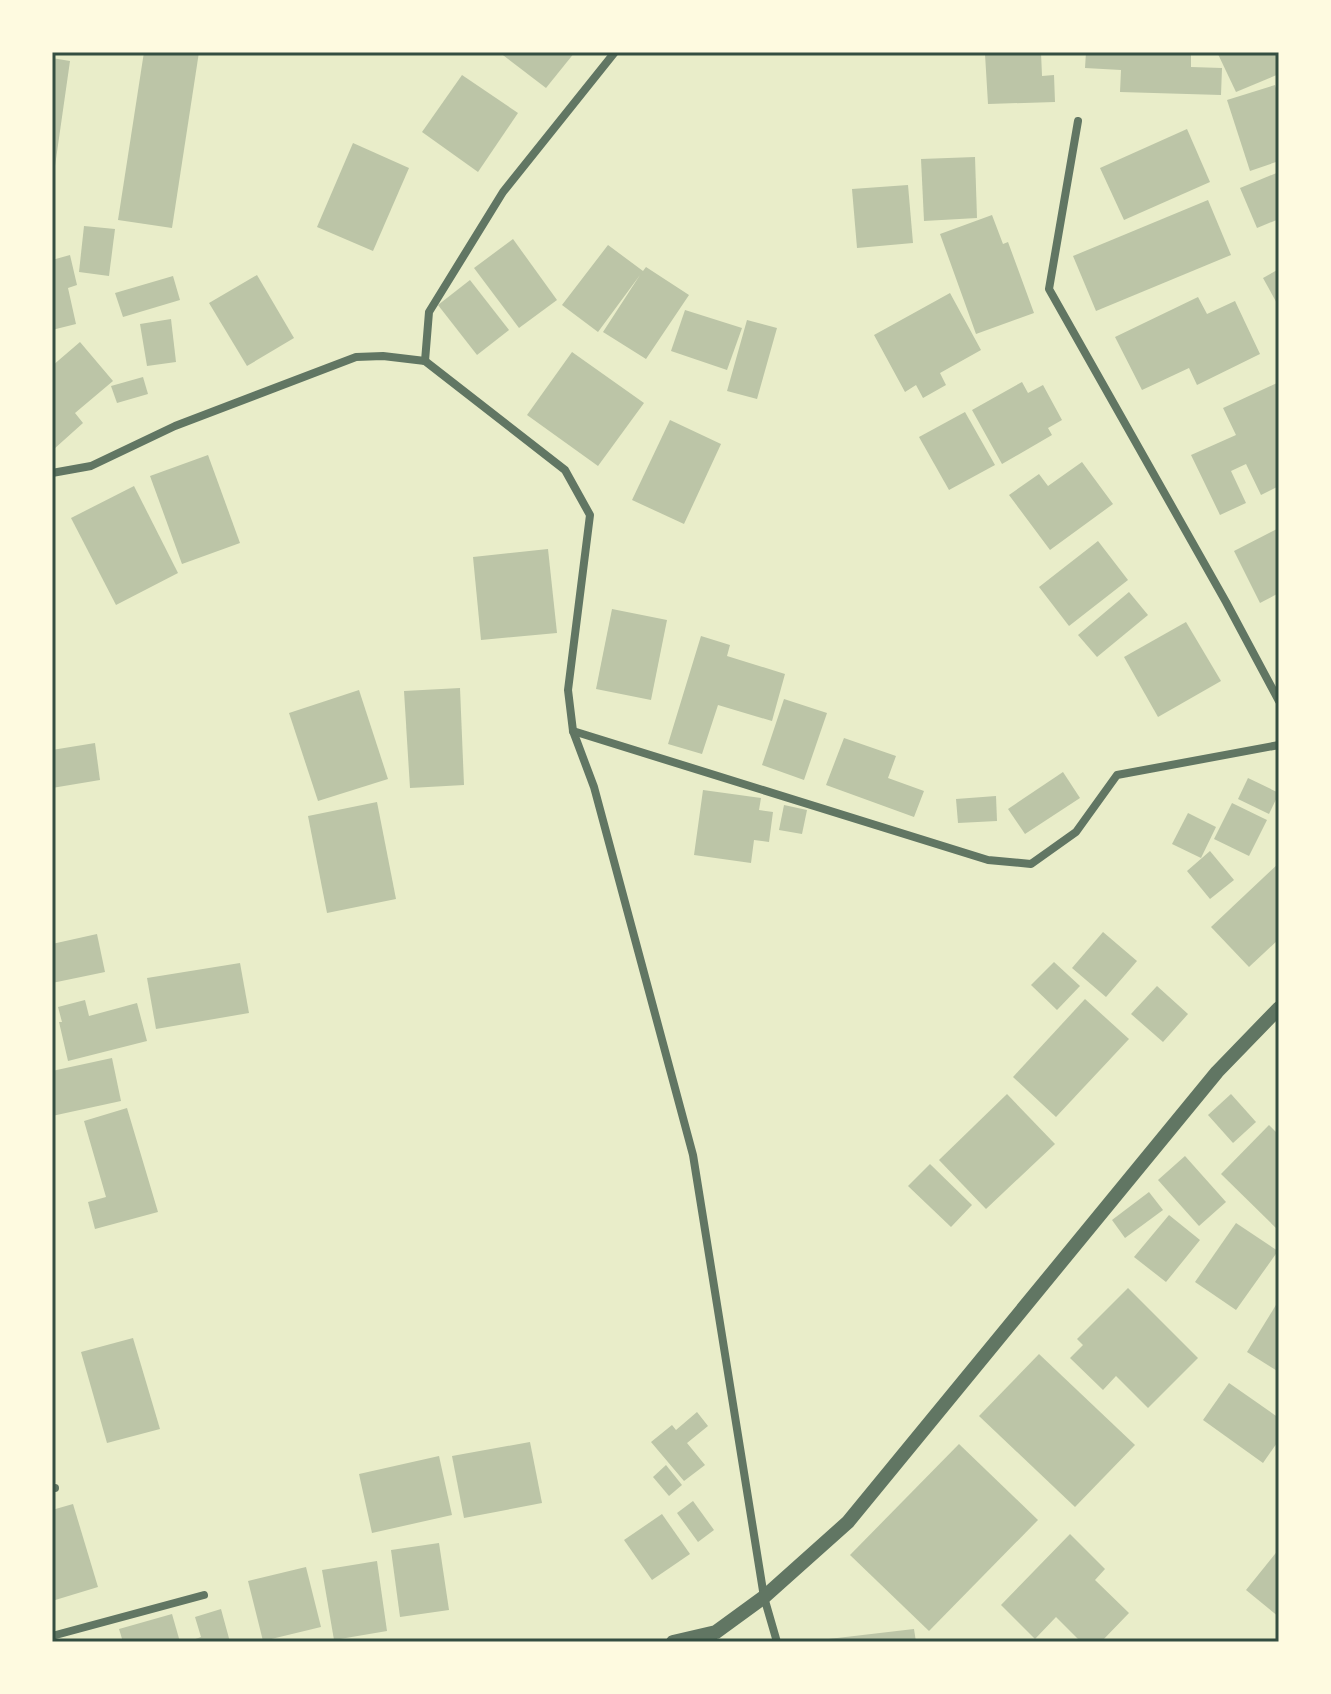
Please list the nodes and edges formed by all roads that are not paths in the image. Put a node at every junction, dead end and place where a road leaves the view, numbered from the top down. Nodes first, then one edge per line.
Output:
1 (615, 52) edge
2 (1078, 121) dead end
3 (425, 361) junction
4 (52, 473) edge
5 (1279, 701) edge
6 (573, 731) junction
7 (1279, 745) edge
8 (1279, 1008) edge
9 (204, 1595) dead end
10 (764, 1597) junction
11 (52, 1636) edge
12 (673, 1642) edge
13 (777, 1642) edge

1 - 3 street
2 - 5 street
3 - 4 street
3 - 6 street
6 - 7 street
6 - 10 street
8 - 10 street
9 - 11 street
10 - 12 street
10 - 13 street

